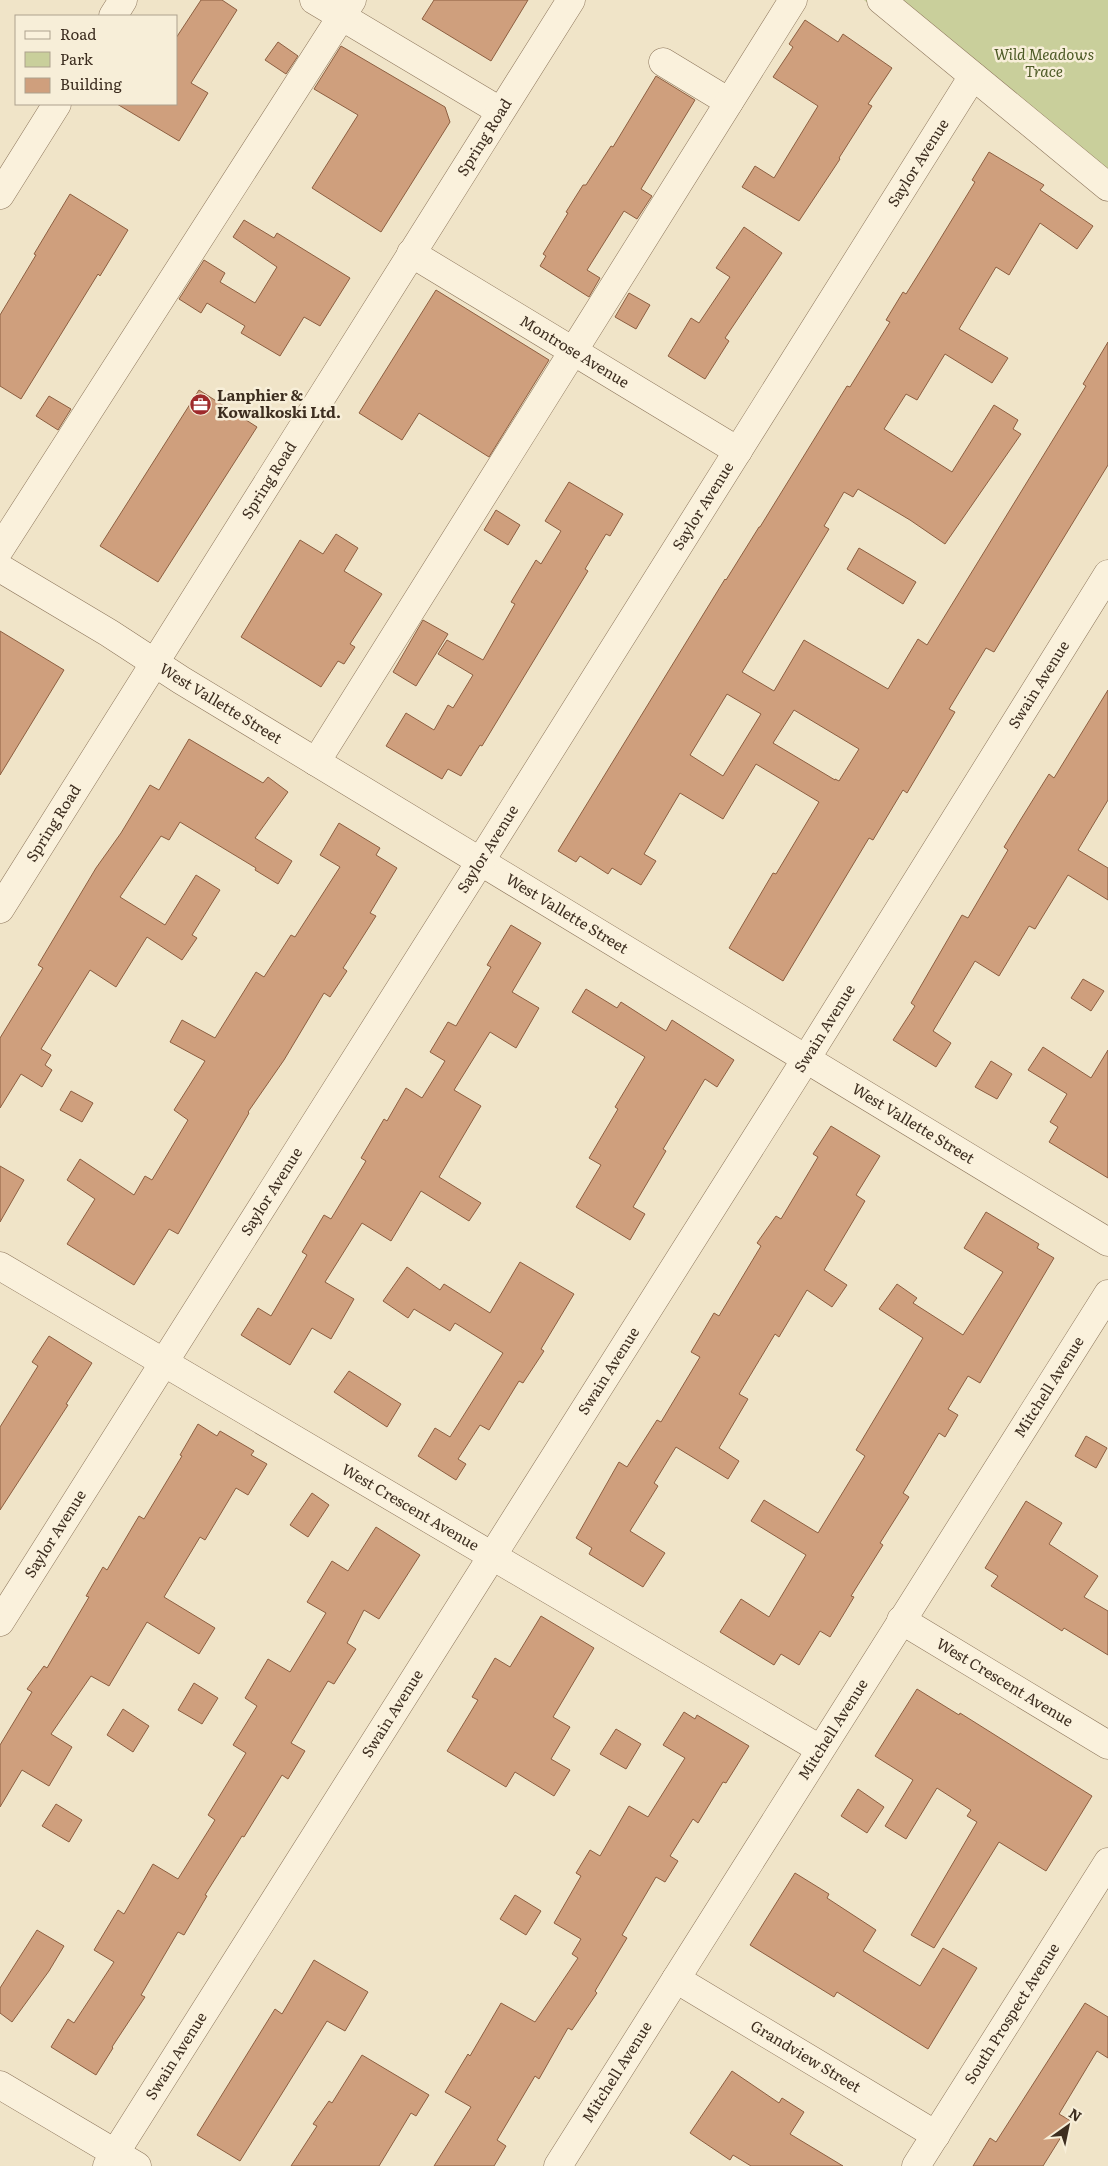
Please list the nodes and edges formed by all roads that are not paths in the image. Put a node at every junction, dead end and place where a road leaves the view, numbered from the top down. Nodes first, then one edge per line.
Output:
1 (123, 0) edge
2 (314, 0) edge
3 (571, 0) edge
4 (793, 0) edge
5 (881, 0) edge
6 (347, 8) edge
7 (114, 15) edge
8 (663, 62) dead end
9 (973, 76) junction
10 (729, 102) junction
11 (56, 105) edge
12 (500, 111) junction
13 (1108, 187) edge
14 (0, 195) edge
15 (411, 253) junction
16 (572, 350) junction
17 (738, 451) junction
18 (0, 549) edge
19 (0, 568) edge
20 (1108, 574) edge
21 (154, 664) junction
22 (316, 762) junction
23 (480, 862) junction
24 (0, 909) edge
25 (806, 1059) junction
26 (1108, 1242) edge
27 (0, 1266) edge
28 (1108, 1294) edge
29 (164, 1362) junction
30 (492, 1555) junction
31 (902, 1620) junction
32 (0, 1622) edge
33 (1108, 1744) edge
34 (820, 1749) junction
35 (1108, 1862) edge
36 (676, 1979) junction
37 (0, 2085) edge
38 (936, 2135) junction
39 (120, 2162) edge
40 (558, 2166) edge
41 (916, 2166) edge

1 - 7 street
2 - 6 street
3 - 12 street, Spring Road
4 - 10 street
5 - 9 street
6 - 12 street
6 - 18 street
8 - 10 street
9 - 13 street
9 - 17 street, Saylor Avenue
10 - 16 street
11 - 14 street
12 - 15 street, Spring Road
15 - 16 street, Montrose Avenue
15 - 21 street, Spring Road
16 - 17 street, Montrose Avenue
16 - 22 street
17 - 23 street, Saylor Avenue
19 - 21 street, West Vallette Street
20 - 25 street, Swain Avenue
21 - 22 street, West Vallette Street
21 - 24 street, Spring Road
22 - 23 street, West Vallette Street
23 - 25 street, West Vallette Street
23 - 29 street, Saylor Avenue
25 - 26 street, West Vallette Street
25 - 30 street, Swain Avenue
27 - 29 street, West Crescent Avenue
28 - 31 street, Mitchell Avenue
29 - 30 street, West Crescent Avenue
29 - 32 street, Saylor Avenue
30 - 34 street, West Crescent Avenue
30 - 39 street, Swain Avenue
31 - 33 street, West Crescent Avenue
31 - 34 street, Mitchell Avenue
34 - 36 street, Mitchell Avenue
35 - 38 street, South Prospect Avenue
36 - 38 street, Grandview Street
36 - 40 street, Mitchell Avenue
37 - 39 street
38 - 41 street, South Prospect Avenue

